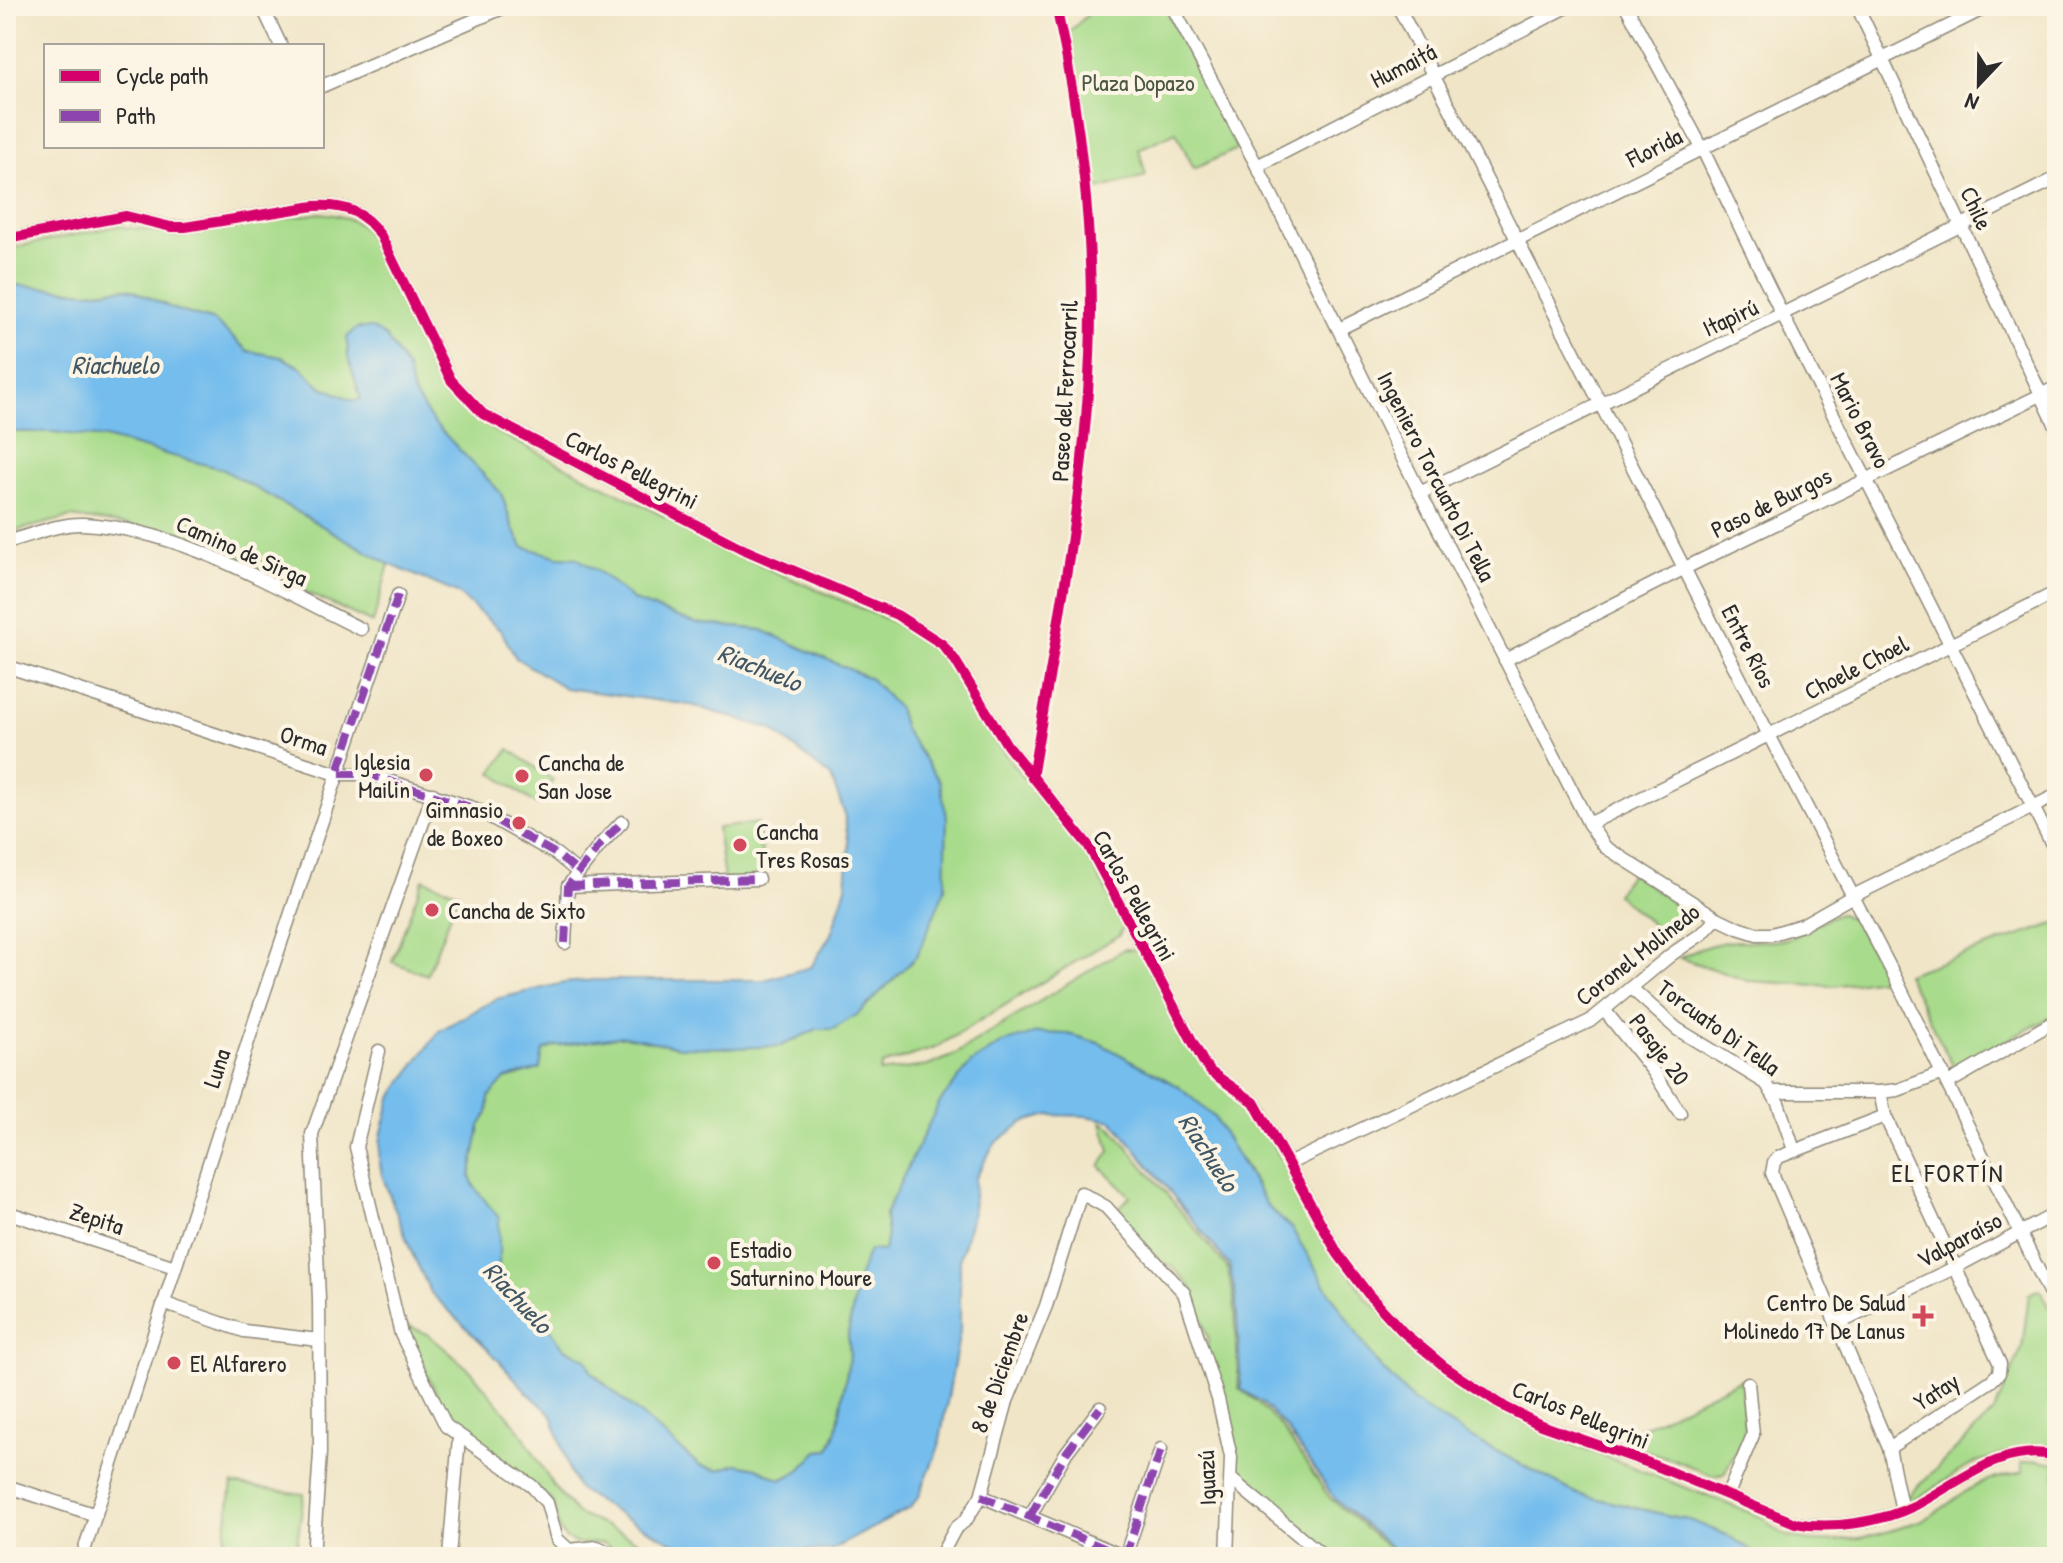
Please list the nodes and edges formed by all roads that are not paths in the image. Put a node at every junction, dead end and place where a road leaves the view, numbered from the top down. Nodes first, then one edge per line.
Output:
1 (262, 6) edge
2 (507, 6) edge
3 (1172, 6) edge
4 (1398, 6) edge
5 (1569, 6) edge
6 (1626, 6) edge
7 (1857, 6) edge
8 (1989, 6) edge
9 (485, 10) edge
10 (280, 44) edge
11 (1882, 58) junction
12 (1432, 74) junction
13 (324, 85) edge
14 (1702, 148) junction
15 (1257, 166) junction
16 (2057, 178) edge
17 (1961, 225) junction
18 (6, 239) edge
19 (1518, 240) junction
20 (1783, 316) junction
21 (1339, 329) junction
22 (2057, 387) edge
23 (2042, 394) junction
24 (1600, 403) junction
25 (2057, 428) edge
26 (1866, 480) junction
27 (1420, 493) junction
28 (6, 542) edge
29 (1685, 568) junction
30 (2057, 592) edge
31 (398, 595) dead end
32 (361, 629) dead end
33 (1950, 645) junction
34 (1505, 660) junction
35 (6, 666) edge
36 (1769, 735) junction
37 (337, 774) junction
38 (433, 794) junction
39 (2057, 795) edge
40 (2033, 807) junction
41 (622, 822) dead end
42 (1589, 824) junction
43 (2057, 854) edge
44 (578, 872) junction
45 (758, 879) dead end
46 (568, 886) junction
47 (1853, 896) junction
48 (1717, 918) junction
49 (565, 943) dead end
50 (1631, 988) junction
51 (1605, 1011) junction
52 (2057, 1020) edge
53 (379, 1051) dead end
54 (1945, 1078) junction
55 (1773, 1092) junction
56 (1880, 1092) junction
57 (1680, 1113) dead end
58 (1885, 1116) junction
59 (1794, 1150) junction
60 (1288, 1164) junction
61 (1081, 1193) joint
62 (6, 1212) edge
63 (2057, 1213) edge
64 (2020, 1231) junction
65 (175, 1267) junction
66 (1954, 1268) junction
67 (163, 1303) junction
68 (2057, 1308) edge
69 (1837, 1324) junction
70 (318, 1340) junction
71 (1748, 1383) dead end
72 (1100, 1408) dead end
73 (459, 1437) junction
74 (1889, 1448) junction
75 (1161, 1449) dead end
76 (2057, 1456) edge
77 (1231, 1479) junction
78 (6, 1486) edge
79 (1728, 1494) junction
80 (981, 1496) junction
81 (1902, 1511) junction
82 (96, 1515) junction
83 (1030, 1516) junction
84 (1322, 1556) edge
85 (82, 1557) edge
86 (313, 1557) edge
87 (449, 1557) edge
88 (618, 1557) edge
89 (940, 1557) edge
90 (1125, 1557) edge
91 (1227, 1557) edge

1 - 10 street
2 - 9 street
3 - 15 street, Ingeniero Torcuato Di Tella
4 - 12 street, Entre Ríos
5 - 12 street, Humaitá
6 - 14 street, Mario Bravo
7 - 11 street, Chile
8 - 11 street, Florida
9 - 13 street
11 - 14 street, Florida
11 - 17 street, Chile
12 - 15 street, Humaitá
12 - 19 street, Entre Ríos
14 - 19 street, Florida
14 - 20 street, Mario Bravo
15 - 21 street, Ingeniero Torcuato Di Tella
16 - 17 street, Itapirú
17 - 20 street, Itapirú
17 - 23 street, Chile
18 - 60 street, Carlos Pellegrini
19 - 21 street, Florida
19 - 24 street, Entre Ríos
20 - 24 street, Itapirú
20 - 26 street, Mario Bravo
21 - 27 street, Ingeniero Torcuato Di Tella
22 - 23 street, Paso de Burgos
23 - 25 street, Chile
23 - 26 street, Paso de Burgos
24 - 27 street, Itapirú
24 - 29 street, Entre Ríos
26 - 29 street, Paso de Burgos
26 - 33 street, Mario Bravo
27 - 34 street, Ingeniero Torcuato Di Tella
28 - 32 street, Camino de Sirga
29 - 34 street, Paso de Burgos
29 - 36 street, Entre Ríos
30 - 33 street, Choele Choel
31 - 37 street, Luna
33 - 36 street, Choele Choel
33 - 40 street, Mario Bravo
34 - 42 street, Ingeniero Torcuato Di Tella
35 - 37 street, Orma
36 - 42 street, Choele Choel
36 - 47 street, Entre Ríos
37 - 38 street, Orma
37 - 65 street, Luna
38 - 44 street, Orma
38 - 70 street
39 - 40 street, Coronel Molinedo
40 - 43 street, Mario Bravo
40 - 47 street, Coronel Molinedo
41 - 44 street
42 - 48 street, Ingeniero Torcuato Di Tella
44 - 46 street
45 - 46 street
46 - 49 street
47 - 48 street, Coronel Molinedo
47 - 54 street, Entre Ríos
48 - 50 street, Coronel Molinedo
50 - 51 street, Coronel Molinedo
50 - 55 street, Torcuato Di Tella
51 - 57 street, Pasaje 20
51 - 60 street, Coronel Molinedo
52 - 54 street
53 - 73 street
54 - 56 street
54 - 64 street, Entre Ríos
55 - 56 street
55 - 59 street, Torcuato Di Tella
56 - 58 street
58 - 59 street
58 - 66 street
59 - 69 street
60 - 79 street, Carlos Pellegrini
61 - 77 street, Iguazú
61 - 80 street, 8 de Diciembre
62 - 65 street, Zepita
63 - 64 street, Valparaíso
64 - 66 street, Valparaíso
64 - 68 street, Entre Ríos
65 - 67 street, Luna
66 - 69 street, Valparaíso
66 - 74 street, Yatay
67 - 70 street
67 - 82 street, Luna
69 - 74 street
70 - 86 street
71 - 79 street
72 - 83 street
73 - 87 street
73 - 88 street
74 - 81 street
75 - 90 street
76 - 81 street, Carlos Pellegrini
77 - 84 street
77 - 91 street, Iguazú
78 - 82 street
79 - 81 street, Carlos Pellegrini
80 - 83 street
80 - 89 street, 8 de Diciembre
82 - 85 street, Luna
83 - 90 street

